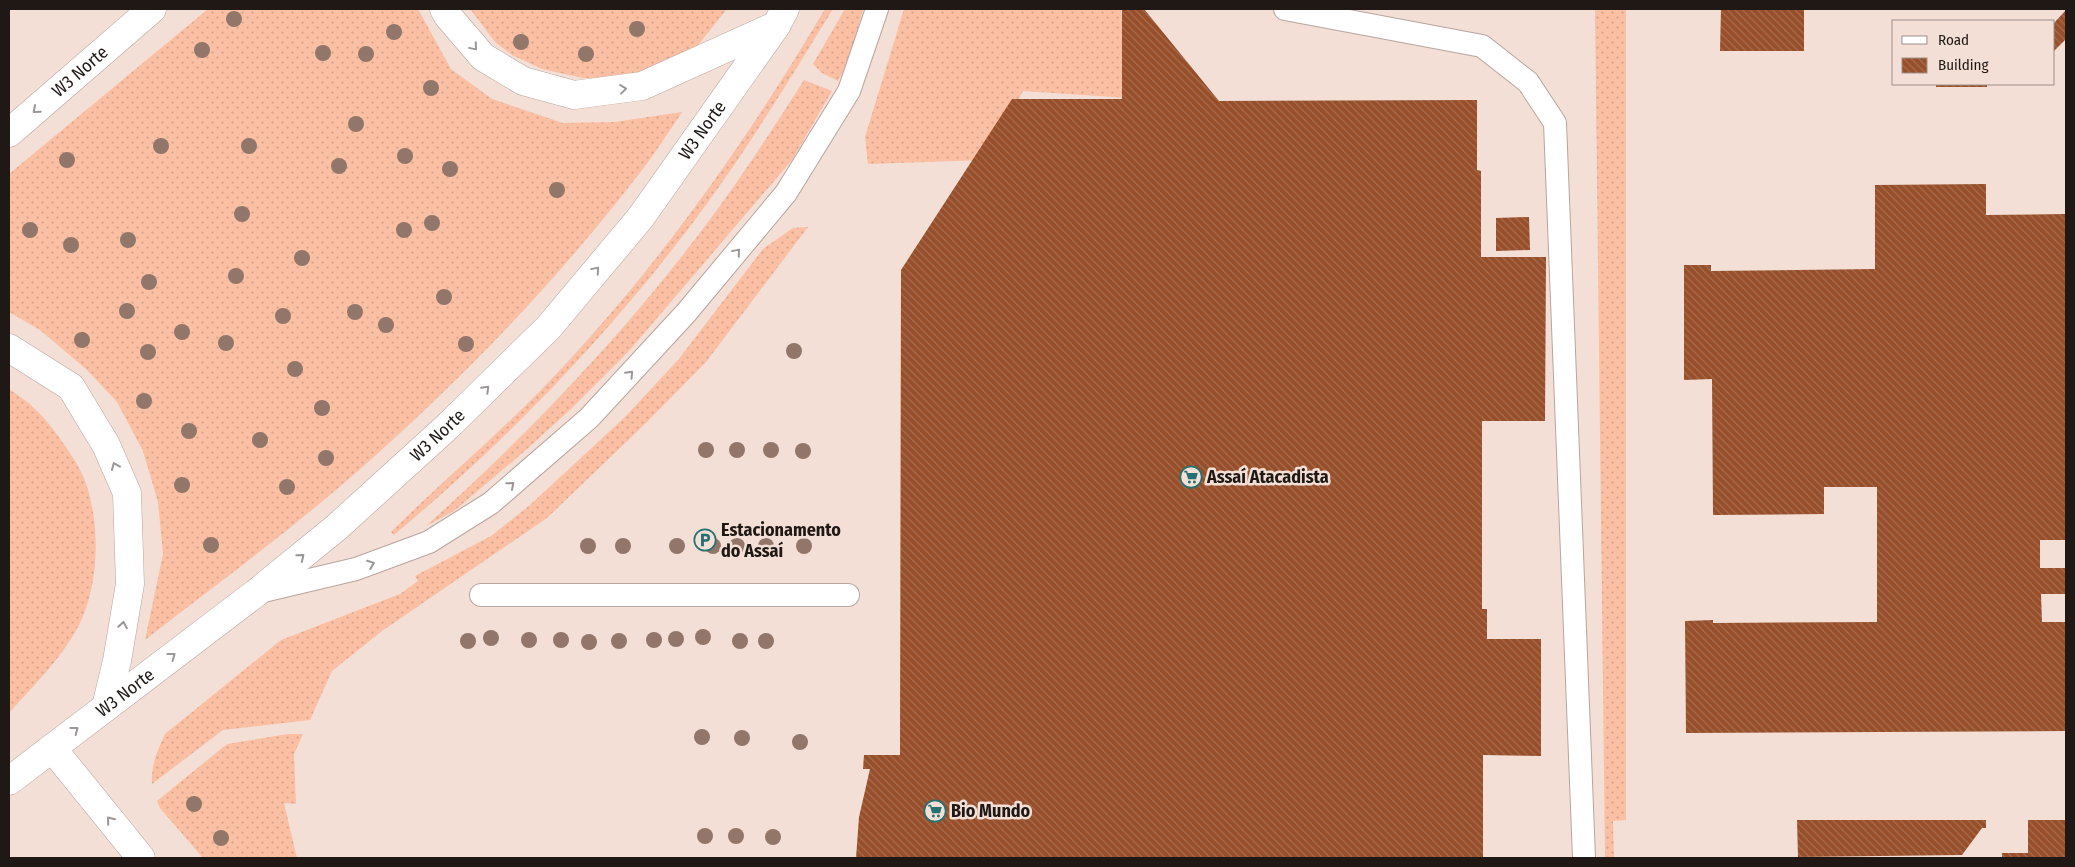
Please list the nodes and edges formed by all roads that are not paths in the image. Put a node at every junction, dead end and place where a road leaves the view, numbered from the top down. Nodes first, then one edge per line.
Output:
1 (152, 9) edge
2 (444, 9) edge
3 (877, 9) edge
4 (1285, 9) edge
5 (780, 17) edge
6 (9, 134) edge
7 (9, 348) edge
8 (256, 592) junction
9 (848, 595) dead end
10 (481, 596) dead end
11 (106, 707) junction
12 (52, 748) junction
13 (9, 782) edge
14 (141, 858) edge
15 (1584, 858) edge

1 -> 6 main road, W3 Norte
2 -> 5 main road
8 -> 3 lane
4 - 15 lane
8 -> 5 main road, W3 Norte
11 -> 7 main road
11 -> 8 main road, W3 Norte
9 - 10 lane
12 -> 11 main road, W3 Norte
12 - 13 main road, W3 Norte
14 -> 12 main road

